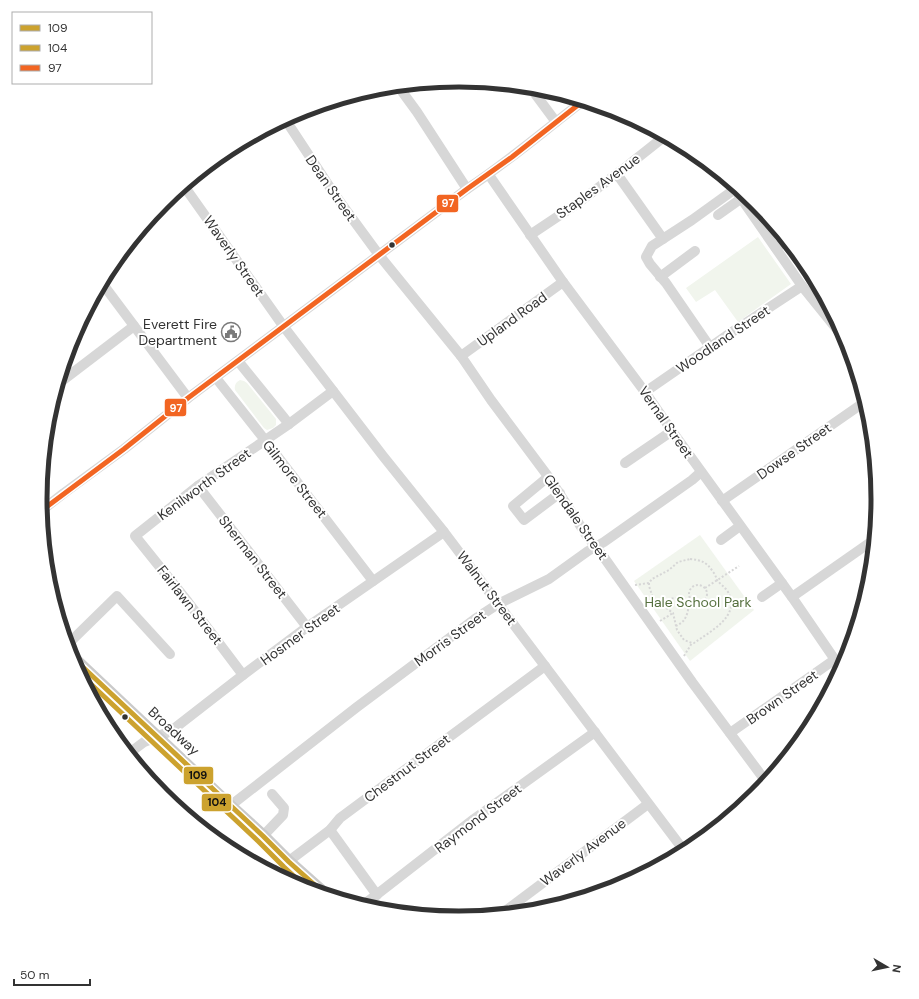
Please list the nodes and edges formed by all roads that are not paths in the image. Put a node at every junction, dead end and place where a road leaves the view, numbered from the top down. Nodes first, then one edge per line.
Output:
1 (402, 92) edge
2 (535, 94) edge
3 (579, 105) edge
4 (556, 122) junction
5 (289, 124) edge
6 (661, 139) edge
7 (489, 174) junction
8 (616, 174) junction
9 (729, 187) edge
10 (467, 189) junction
11 (187, 190) edge
12 (741, 199) edge
13 (745, 202) edge
14 (718, 214) dead end
15 (530, 235) junction
16 (663, 239) junction
17 (783, 243) edge
18 (776, 248) junction
19 (695, 252) dead end
20 (379, 255) junction
21 (660, 277) junction
22 (563, 282) junction
23 (802, 286) junction
24 (105, 288) edge
25 (832, 323) edge
26 (134, 326) junction
27 (284, 327) junction
28 (710, 347) junction
29 (461, 356) junction
30 (238, 361) junction
31 (66, 378) edge
32 (216, 378) junction
33 (333, 392) junction
34 (645, 392) junction
35 (188, 398) junction
36 (861, 405) edge
37 (288, 424) junction
38 (672, 431) junction
39 (265, 440) junction
40 (625, 463) dead end
41 (701, 472) junction
42 (548, 477) junction
43 (198, 486) junction
44 (560, 493) junction
45 (722, 501) junction
46 (47, 506) edge
47 (740, 526) junction
48 (444, 532) junction
49 (135, 536) joint
50 (721, 540) dead end
51 (869, 543) edge
52 (596, 547) junction
53 (373, 581) junction
54 (782, 583) junction
55 (762, 597) dead end
56 (792, 597) junction
57 (498, 604) junction
58 (308, 628) junction
59 (72, 640) edge
60 (170, 654) dead end
61 (834, 660) junction
62 (837, 664) edge
63 (545, 666) junction
64 (83, 667) edge
65 (244, 675) junction
66 (595, 732) junction
67 (730, 733) junction
68 (157, 737) junction
69 (132, 751) edge
70 (763, 778) edge
71 (272, 794) dead end
72 (648, 804) junction
73 (230, 806) junction
74 (330, 830) junction
75 (263, 836) junction
76 (681, 847) edge
77 (289, 862) junction
78 (278, 870) edge
79 (316, 886) edge
80 (377, 895) junction
81 (368, 901) edge
82 (509, 908) edge

1 - 10 street
2 - 4 street
3 - 4 street
4 - 7 street
5 - 20 street, Dean Street
6 - 8 street, Staples Avenue
7 - 10 street
7 - 15 street, Vernal Street
8 - 15 street, Staples Avenue
8 - 16 street
9 - 16 street
10 - 20 street
11 - 27 street, Waverly Street
12 - 14 street
13 - 18 street
15 - 22 street, Vernal Street
16 - 21 street
17 - 18 street
18 - 23 street
19 - 21 street
20 - 27 street
20 - 29 street, Glendale Street
21 - 28 street
22 - 29 street, Upland Road
22 - 34 street, Vernal Street
23 - 25 street
23 - 28 street, Woodland Street
24 - 26 street
26 - 31 street
26 - 35 street
27 - 30 street
27 - 33 street, Walnut Street
28 - 34 street, Woodland Street
29 - 42 street, Glendale Street
30 - 32 street
30 - 37 street
32 - 35 street
32 - 39 street, Gilmore Street
33 - 37 street, Kenilworth Street
33 - 48 street, Walnut Street
34 - 38 street, Vernal Street
35 - 46 street
36 - 45 street, Dowse Street
37 - 39 street, Kenilworth Street
38 - 40 street
38 - 41 street, Vernal Street
39 - 43 street, Kenilworth Street
39 - 53 street, Gilmore Street
41 - 45 street, Vernal Street
41 - 52 street, Morris Street
42 - 44 street, Glendale Street
42 - 44 street
43 - 49 street, Kenilworth Street
43 - 58 street, Sherman Street
44 - 52 street, Glendale Street
45 - 47 street, Vernal Street
47 - 50 street
47 - 54 street, Vernal Street
48 - 53 street, Hosmer Street
48 - 57 street, Walnut Street
49 - 65 street, Fairlawn Street
51 - 56 street
52 - 57 street, Morris Street
52 - 67 street, Glendale Street
53 - 58 street, Hosmer Street
54 - 55 street
54 - 56 street, Vernal Street
56 - 61 street, Vernal Street
57 - 63 street, Walnut Street
57 - 73 street, Morris Street
58 - 65 street, Hosmer Street
59 - 60 street
61 - 62 street, Vernal Street
61 - 67 street, Brown Street
63 - 66 street, Walnut Street
63 - 74 street, Chestnut Street
64 - 68 main road, Broadway
65 - 68 street, Hosmer Street
66 - 72 street, Walnut Street
66 - 80 street, Raymond Street
67 - 70 street, Glendale Street
68 - 69 street, Hosmer Street
68 - 73 main road, Broadway
71 - 75 street
72 - 76 street, Walnut Street
72 - 82 street, Waverly Avenue
73 - 75 main road, Broadway
74 - 77 street, Chestnut Street
74 - 80 street
75 - 77 main road, Broadway
77 - 78 street, Chestnut Street
77 - 79 main road, Broadway
80 - 81 street, Raymond Street

